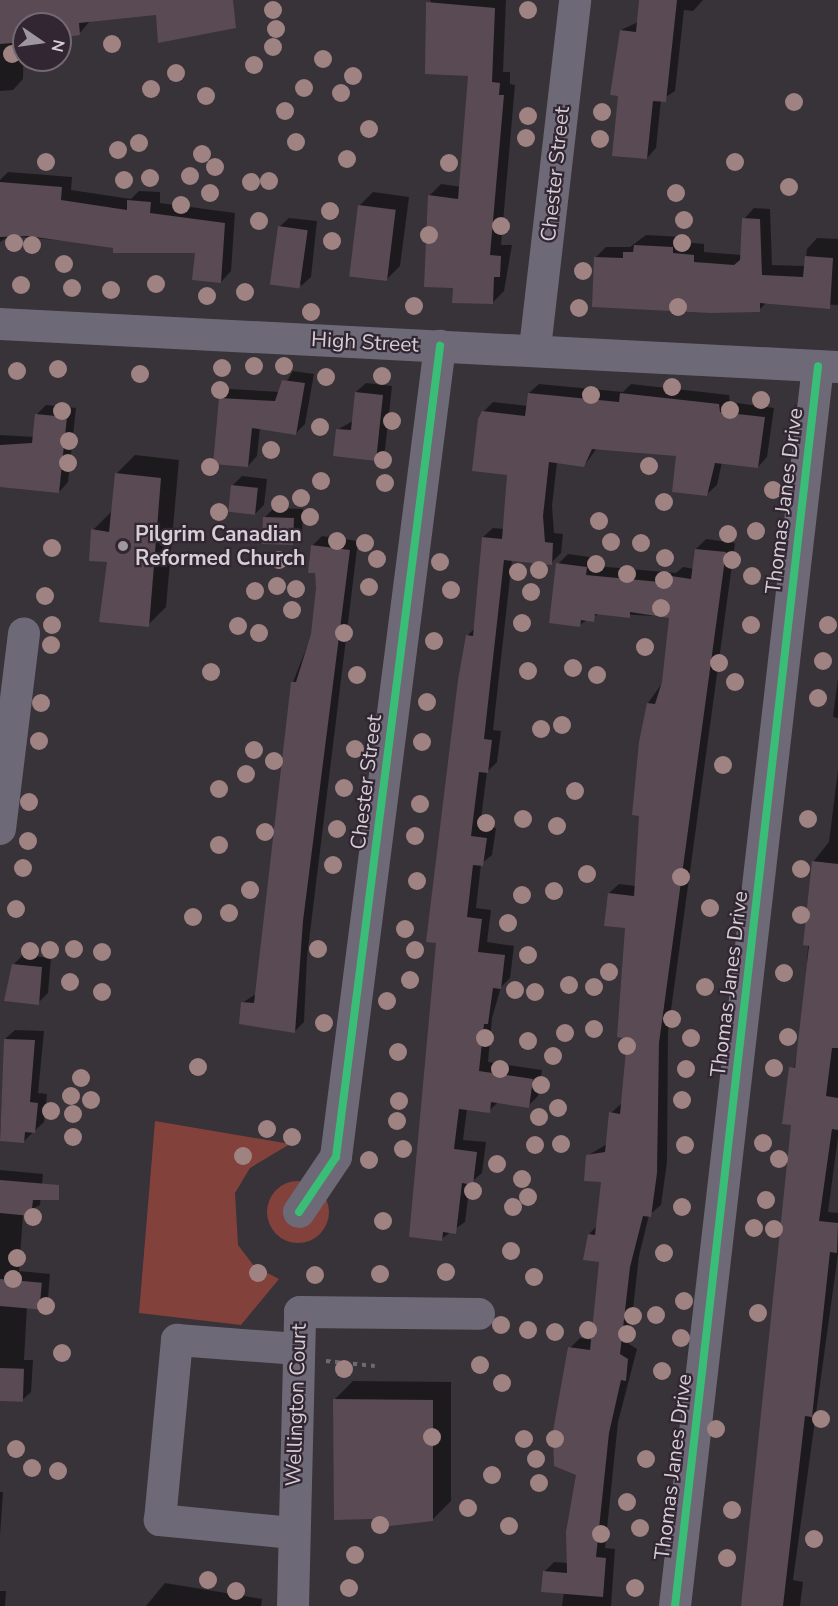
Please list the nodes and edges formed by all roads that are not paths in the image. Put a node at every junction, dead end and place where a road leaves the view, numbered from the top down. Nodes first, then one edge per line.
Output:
1 (575, 0) edge
2 (0, 324) edge
3 (440, 346) junction
4 (535, 348) junction
5 (828, 367) edge
6 (24, 633) dead end
7 (0, 829) edge
8 (300, 1212) dead end
9 (479, 1314) dead end
10 (298, 1350) junction
11 (292, 1533) junction
12 (293, 1606) edge
13 (675, 1606) edge

1 - 4 street, Chester Street
2 - 3 street, High Street
3 - 4 street, High Street
3 - 8 street, Chester Street
4 - 5 street, High Street
5 - 13 street, Thomas Janes Drive
6 - 7 street
9 - 10 street, Wellington Court
10 - 11 street, Wellington Court
10 - 11 street
11 - 12 street, Wellington Court

